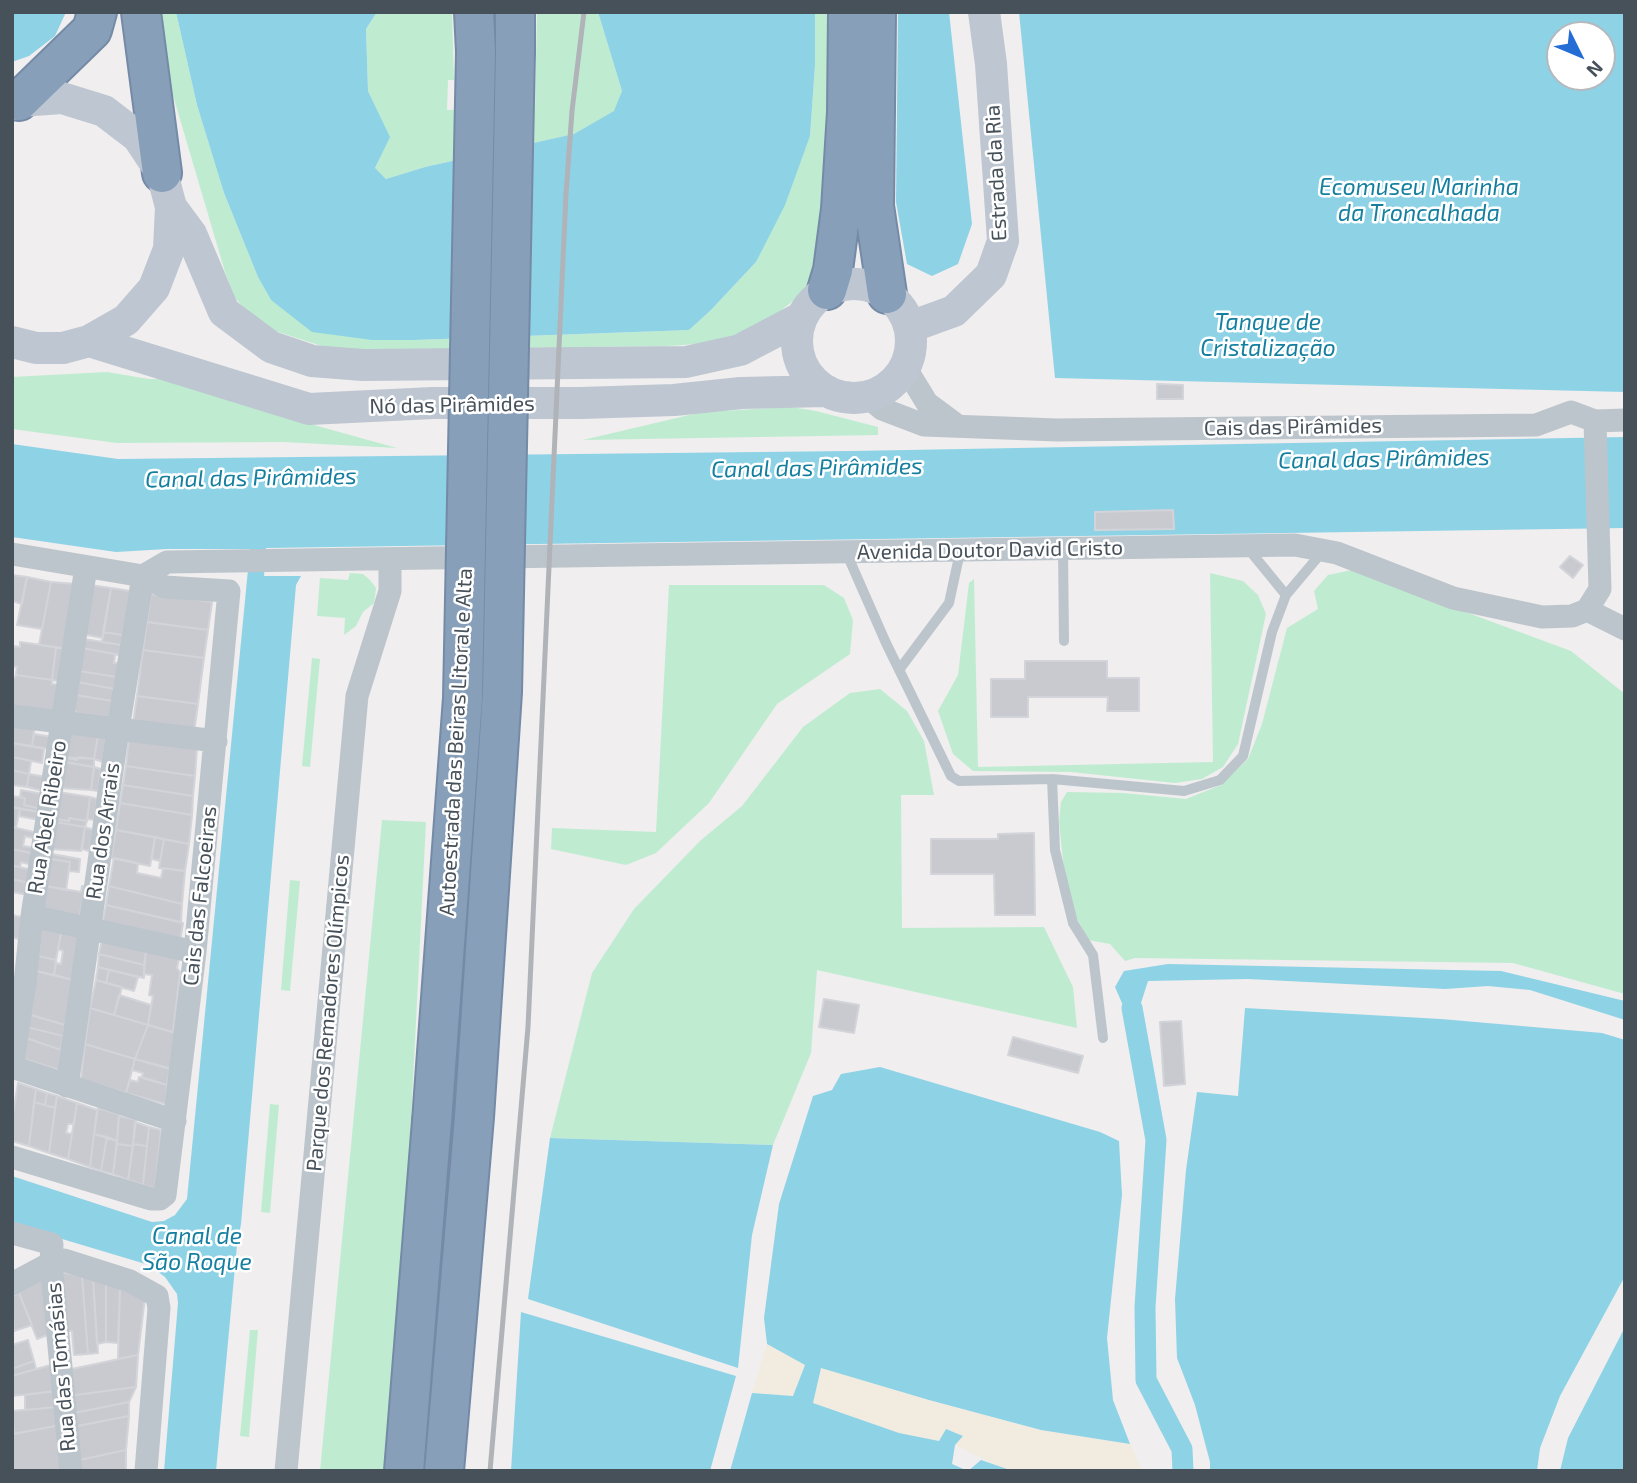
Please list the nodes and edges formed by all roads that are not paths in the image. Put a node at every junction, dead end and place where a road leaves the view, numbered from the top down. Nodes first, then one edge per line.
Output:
1 (97, 12) edge
2 (141, 12) edge
3 (474, 12) edge
4 (515, 12) edge
5 (848, 12) edge
6 (876, 12) edge
7 (984, 12) edge
8 (16, 102) edge
9 (167, 190) junction
10 (827, 290) junction
11 (887, 295) junction
12 (801, 318) junction
13 (909, 327) junction
14 (89, 341) junction
15 (20, 349) edge
16 (905, 367) junction
17 (825, 391) junction
18 (869, 397) junction
19 (1625, 420) edge
20 (958, 426) junction
21 (1596, 427) junction
22 (1247, 546) junction
23 (1063, 549) junction
24 (1324, 551) junction
25 (846, 552) junction
26 (960, 552) junction
27 (12, 554) edge
28 (390, 559) junction
29 (86, 567) junction
30 (143, 576) junction
31 (1286, 595) junction
32 (1587, 610) junction
33 (1625, 629) edge
34 (1064, 641) dead end
35 (899, 670) junction
36 (12, 716) edge
37 (62, 723) junction
38 (118, 729) junction
39 (216, 741) junction
40 (1052, 779) junction
41 (32, 916) junction
42 (88, 930) junction
43 (195, 952) junction
44 (19, 981) edge
45 (1103, 1038) dead end
46 (12, 1067) edge
47 (67, 1086) junction
48 (175, 1121) junction
49 (12, 1157) edge
50 (12, 1233) edge
51 (51, 1263) junction
52 (12, 1284) edge
53 (71, 1471) edge
54 (146, 1471) edge
55 (286, 1471) edge
56 (404, 1471) edge
57 (444, 1471) edge

1 - 8 highway
2 - 9 highway
3 - 56 highway, Autoestrada das Beiras Litoral e Alta, bridge
4 - 57 highway, Autoestrada das Beiras Litoral e Alta, bridge
5 - 10 highway
6 - 11 highway
7 - 13 main road, Estrada da Ria
8 - 9 main road, Nó das Pirâmides
9 - 12 main road, Nó das Pirâmides
9 - 14 main road
10 - 11 main road
10 - 12 main road, Nó das Pirâmides
11 - 13 main road
12 - 17 main road
13 - 16 main road
14 - 15 main road
14 - 17 main road, Nó das Pirâmides
16 - 18 main road
16 - 20 street
17 - 18 main road, Nó das Pirâmides
18 - 20 street, Cais das Pirâmides
19 - 21 street, Cais das Pirâmides
20 - 21 street, Cais das Pirâmides
21 - 32 street
22 - 23 street, Avenida Doutor David Cristo
22 - 24 street, Avenida Doutor David Cristo
22 - 31 lane
23 - 26 street, Avenida Doutor David Cristo
23 - 34 lane
24 - 31 lane
24 - 32 street, Avenida Doutor David Cristo
25 - 26 street, Avenida Doutor David Cristo
25 - 28 street, Avenida Doutor David Cristo
25 - 35 lane
26 - 35 lane
27 - 29 street
28 - 30 street, Avenida Doutor David Cristo
28 - 55 street, Parque dos Remadores Olímpicos
29 - 30 street
29 - 37 street, Rua Abel Ribeiro
30 - 38 street, Rua dos Arrais
30 - 39 street, Cais das Falcoeiras
31 - 40 lane
32 - 33 street
35 - 40 lane
36 - 37 street
37 - 38 street
37 - 41 street, Rua Abel Ribeiro
38 - 39 street
38 - 42 street, Rua dos Arrais
39 - 43 street, Cais das Falcoeiras
40 - 45 lane
41 - 42 street
41 - 44 street, Rua Abel Ribeiro
42 - 43 street
42 - 47 street, Rua dos Arrais
43 - 48 street, Cais das Falcoeiras
44 - 46 street, Rua Abel Ribeiro
46 - 47 street
47 - 48 street
48 - 49 street, Cais das Falcoeiras
50 - 51 street
51 - 52 street
51 - 53 street, Rua das Tomásias
51 - 54 street

